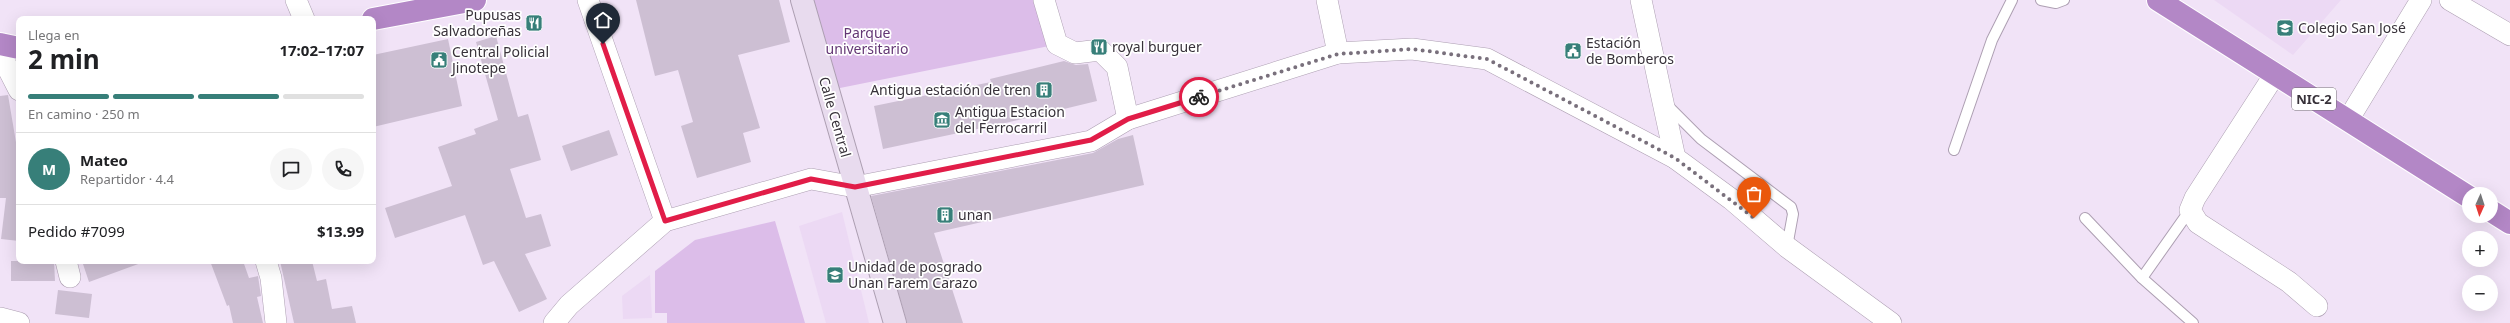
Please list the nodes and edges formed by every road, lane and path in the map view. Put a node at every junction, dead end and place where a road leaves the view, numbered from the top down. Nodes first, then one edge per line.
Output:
1 (296, 0) edge
2 (475, 0) edge
3 (588, 0) edge
4 (802, 0) edge
5 (1044, 0) edge
6 (1327, 0) edge
7 (1641, 0) edge
8 (2012, 0) edge
9 (2041, 0) edge
10 (2064, 0) edge
11 (2158, 0) edge
12 (2421, 0) edge
13 (2450, 0) edge
14 (303, 16) edge
15 (376, 18) edge
16 (2510, 35) edge
17 (0, 44) edge
18 (16, 47) edge
19 (0, 53) edge
20 (1338, 54) junction
21 (2275, 74) junction
22 (16, 84) edge
23 (1662, 100) junction
24 (1128, 119) junction
25 (2348, 120) junction
26 (1954, 150) dead end
27 (1675, 158) junction
28 (855, 187) junction
29 (2462, 193) edge
30 (2190, 210) junction
31 (2498, 215) edge
32 (2085, 218) dead end
33 (665, 221) junction
34 (2510, 223) edge
35 (1787, 247) junction
36 (267, 264) edge
37 (2142, 278) junction
38 (2317, 306) dead end
39 (0, 318) edge
40 (20, 323) edge
41 (276, 323) edge
42 (554, 323) edge
43 (895, 323) edge
44 (1891, 323) edge
45 (2193, 323) edge

1 - 14 street
2 - 15 highway
3 - 33 street
4 - 28 main road, Calle Central
5 - 24 street
6 - 20 street
7 - 23 street
8 - 26 lane
9 - 10 lane
11 - 21 highway, NIC-2
12 - 25 street
13 - 16 street
17 - 18 highway
19 - 22 street
20 - 24 street
20 - 27 street
21 - 25 highway, NIC-2
21 - 30 street
23 - 27 street
23 - 35 lane
24 - 28 street
25 - 29 highway, NIC-2
27 - 35 street
28 - 33 street
28 - 43 main road, Calle Central
30 - 37 lane
30 - 38 street
31 - 34 highway
32 - 37 lane
33 - 42 street
35 - 44 street
36 - 41 street
37 - 45 lane
39 - 40 street

